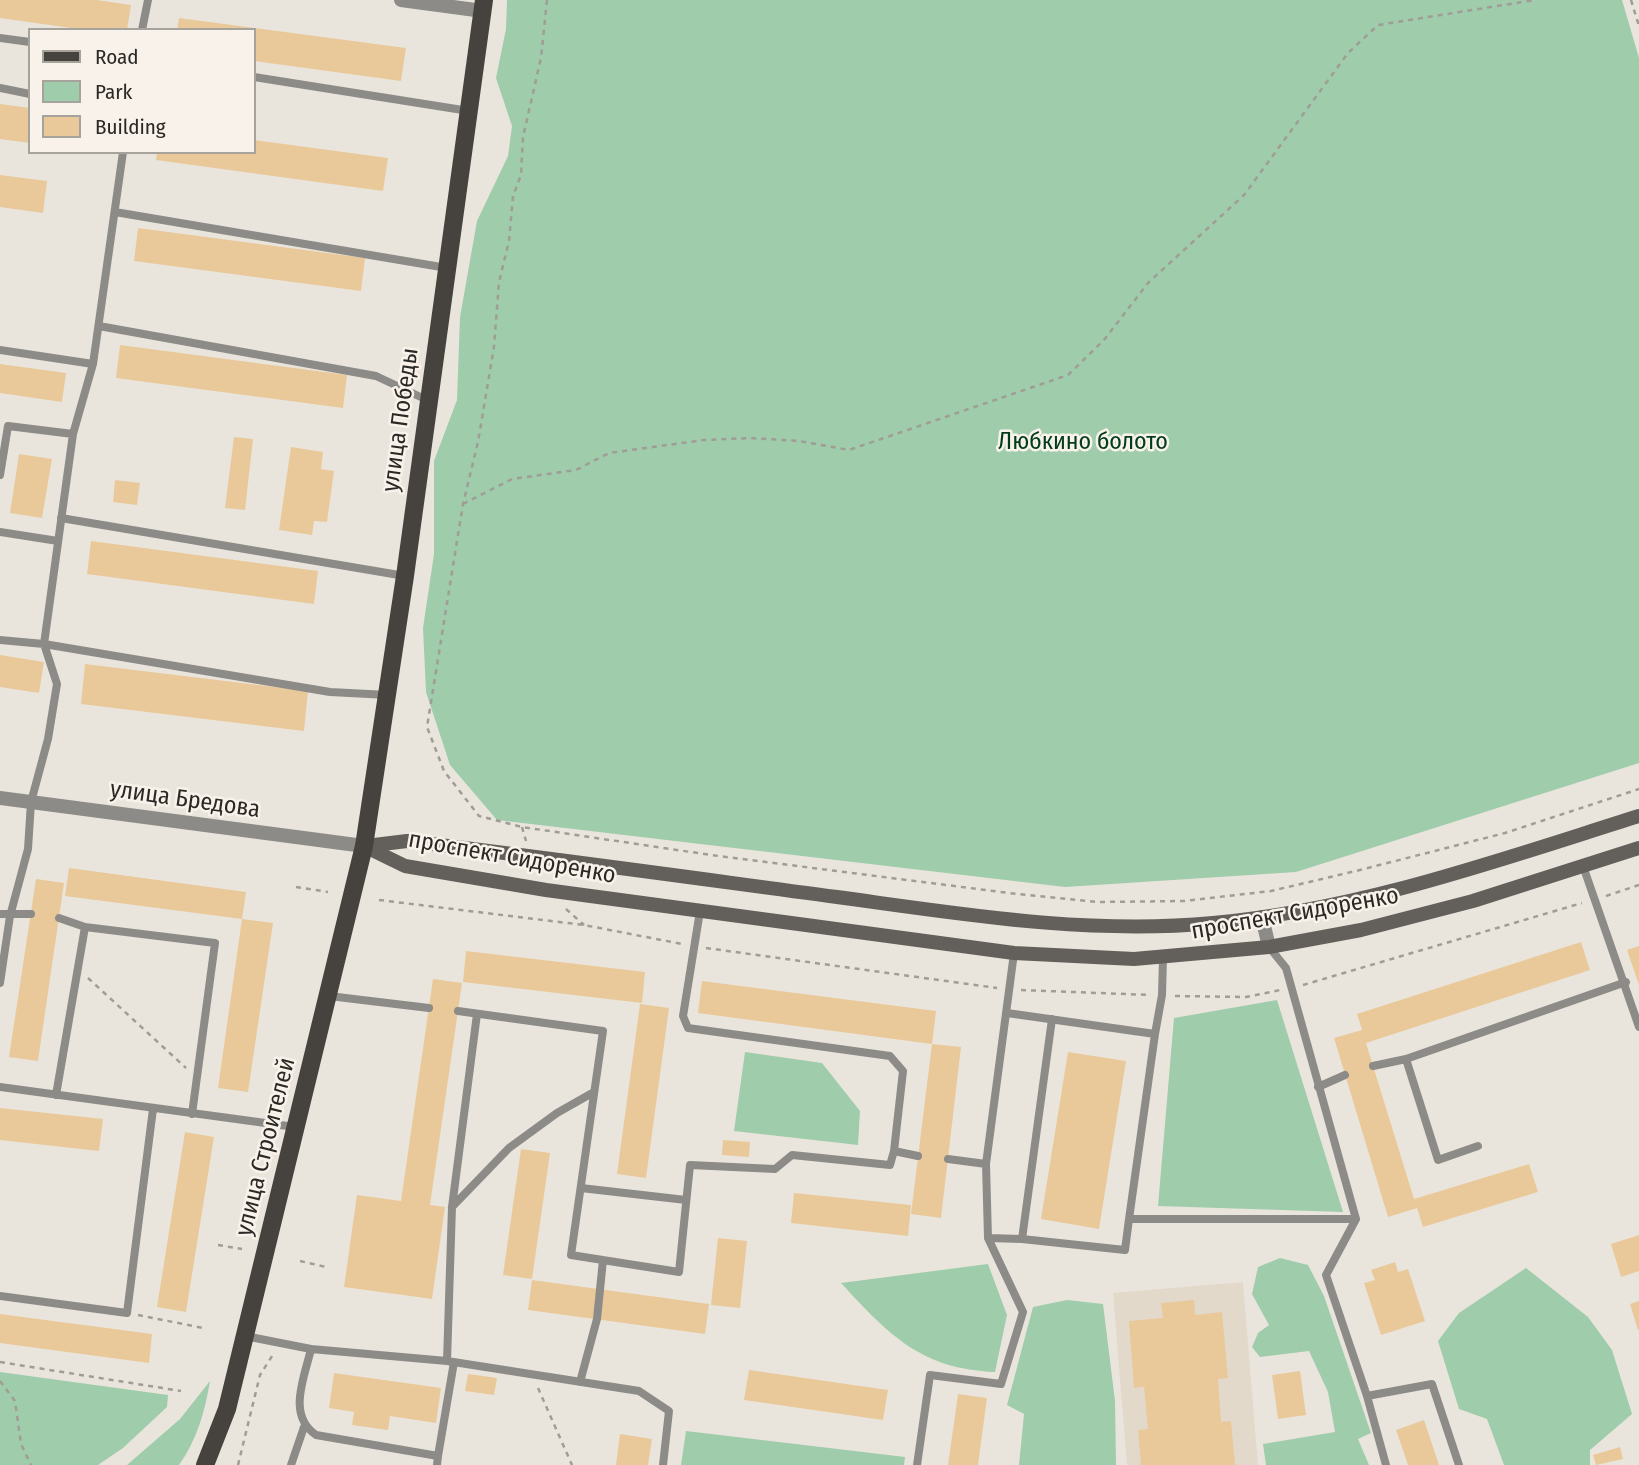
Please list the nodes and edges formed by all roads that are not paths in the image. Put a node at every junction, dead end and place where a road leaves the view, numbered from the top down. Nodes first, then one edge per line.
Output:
1 (148, 0) edge
2 (401, 0) edge
3 (484, 6) edge
4 (142, 28) edge
5 (0, 38) edge
6 (28, 42) edge
7 (256, 77) edge
8 (0, 88) edge
9 (28, 94) edge
10 (469, 111) junction
11 (123, 154) edge
12 (115, 212) junction
13 (447, 268) junction
14 (99, 326) junction
15 (0, 350) edge
16 (93, 364) junction
17 (427, 400) junction
18 (73, 435) junction
19 (0, 475) edge
20 (61, 518) junction
21 (0, 532) edge
22 (58, 541) junction
23 (405, 576) junction
24 (0, 640) edge
25 (44, 644) junction
26 (388, 695) junction
27 (0, 798) edge
28 (31, 802) junction
29 (1639, 816) edge
30 (364, 846) junction
31 (1639, 848) edge
32 (1583, 866) junction
33 (700, 911) junction
34 (31, 914) dead end
35 (5, 915) edge
36 (1262, 917) junction
37 (59, 918) dead end
38 (85, 926) junction
39 (1269, 947) junction
40 (1014, 953) junction
41 (1163, 958) junction
42 (1626, 982) junction
43 (0, 983) edge
44 (329, 996) junction
45 (429, 1008) dead end
46 (458, 1011) dead end
47 (1007, 1013) junction
48 (477, 1014) junction
49 (1052, 1019) junction
50 (1639, 1027) edge
51 (1155, 1034) junction
52 (1406, 1059) junction
53 (1373, 1066) dead end
54 (1345, 1075) dead end
55 (0, 1087) edge
56 (1318, 1087) junction
57 (594, 1092) junction
58 (56, 1095) junction
59 (152, 1109) junction
60 (192, 1114) junction
61 (295, 1127) junction
62 (1478, 1146) dead end
63 (894, 1151) junction
64 (918, 1156) dead end
65 (947, 1159) dead end
66 (986, 1164) junction
67 (581, 1188) junction
68 (686, 1200) junction
69 (452, 1208) junction
70 (1129, 1219) junction
71 (1356, 1219) junction
72 (988, 1238) junction
73 (1022, 1239) junction
74 (603, 1259) junction
75 (0, 1296) edge
76 (245, 1336) junction
77 (311, 1349) junction
78 (451, 1362) junction
79 (580, 1382) junction
80 (1367, 1395) junction
81 (304, 1427) junction
82 (438, 1461) edge
83 (204, 1462) edge
84 (291, 1465) edge
85 (663, 1465) edge
86 (918, 1465) edge
87 (1386, 1465) edge
88 (1460, 1465) edge

1 - 4 lane
2 - 3 street
3 - 10 main road, улица Победы
5 - 6 lane
7 - 10 lane
8 - 9 lane
10 - 13 main road, улица Победы
11 - 12 lane
12 - 13 lane
12 - 14 lane
13 - 17 main road, улица Победы
14 - 16 lane
14 - 17 lane
15 - 16 lane
16 - 18 lane
17 - 23 main road, улица Победы
18 - 19 lane
18 - 20 lane
20 - 22 lane
20 - 23 lane
21 - 22 lane
22 - 25 lane
23 - 26 main road, улица Победы
24 - 25 lane
25 - 26 lane
25 - 28 lane
26 - 30 main road, улица Победы
27 - 28 street, улица Бредова
28 - 30 street, улица Бредова
28 - 35 lane
29 - 36 main road, проспект Сидоренко
30 - 33 main road, проспект Сидоренко
30 - 36 main road, проспект Сидоренко
30 - 44 main road, улица Строителей
31 - 32 main road, проспект Сидоренко
32 - 39 main road, проспект Сидоренко
32 - 42 lane
33 - 40 main road, проспект Сидоренко
33 - 63 lane
34 - 35 lane
35 - 43 lane
36 - 39 street
37 - 38 lane
38 - 58 lane
38 - 60 lane
39 - 41 main road, проспект Сидоренко
39 - 56 lane
40 - 41 main road, проспект Сидоренко
40 - 47 lane
41 - 51 lane
42 - 50 lane
42 - 52 lane
44 - 45 lane
44 - 61 main road, улица Строителей
46 - 48 lane
47 - 49 lane
47 - 66 lane
48 - 57 lane
48 - 69 lane
49 - 51 lane
49 - 73 lane
51 - 70 lane
52 - 53 lane
52 - 62 lane
54 - 56 lane
55 - 58 lane
56 - 71 lane
57 - 67 lane
57 - 69 lane
58 - 59 lane
59 - 60 lane
59 - 75 lane
60 - 61 lane
61 - 76 main road, улица Строителей
63 - 64 lane
63 - 68 lane
65 - 66 lane
66 - 72 lane
67 - 68 lane
67 - 74 lane
68 - 74 lane
69 - 78 lane
70 - 71 lane
70 - 73 lane
71 - 80 lane
72 - 73 lane
72 - 86 lane
74 - 79 lane
76 - 77 lane
76 - 83 main road, улица Строителей
77 - 78 lane
77 - 81 lane
78 - 79 lane
78 - 82 lane
79 - 85 lane
80 - 87 lane
80 - 88 lane
81 - 82 lane
81 - 84 lane

